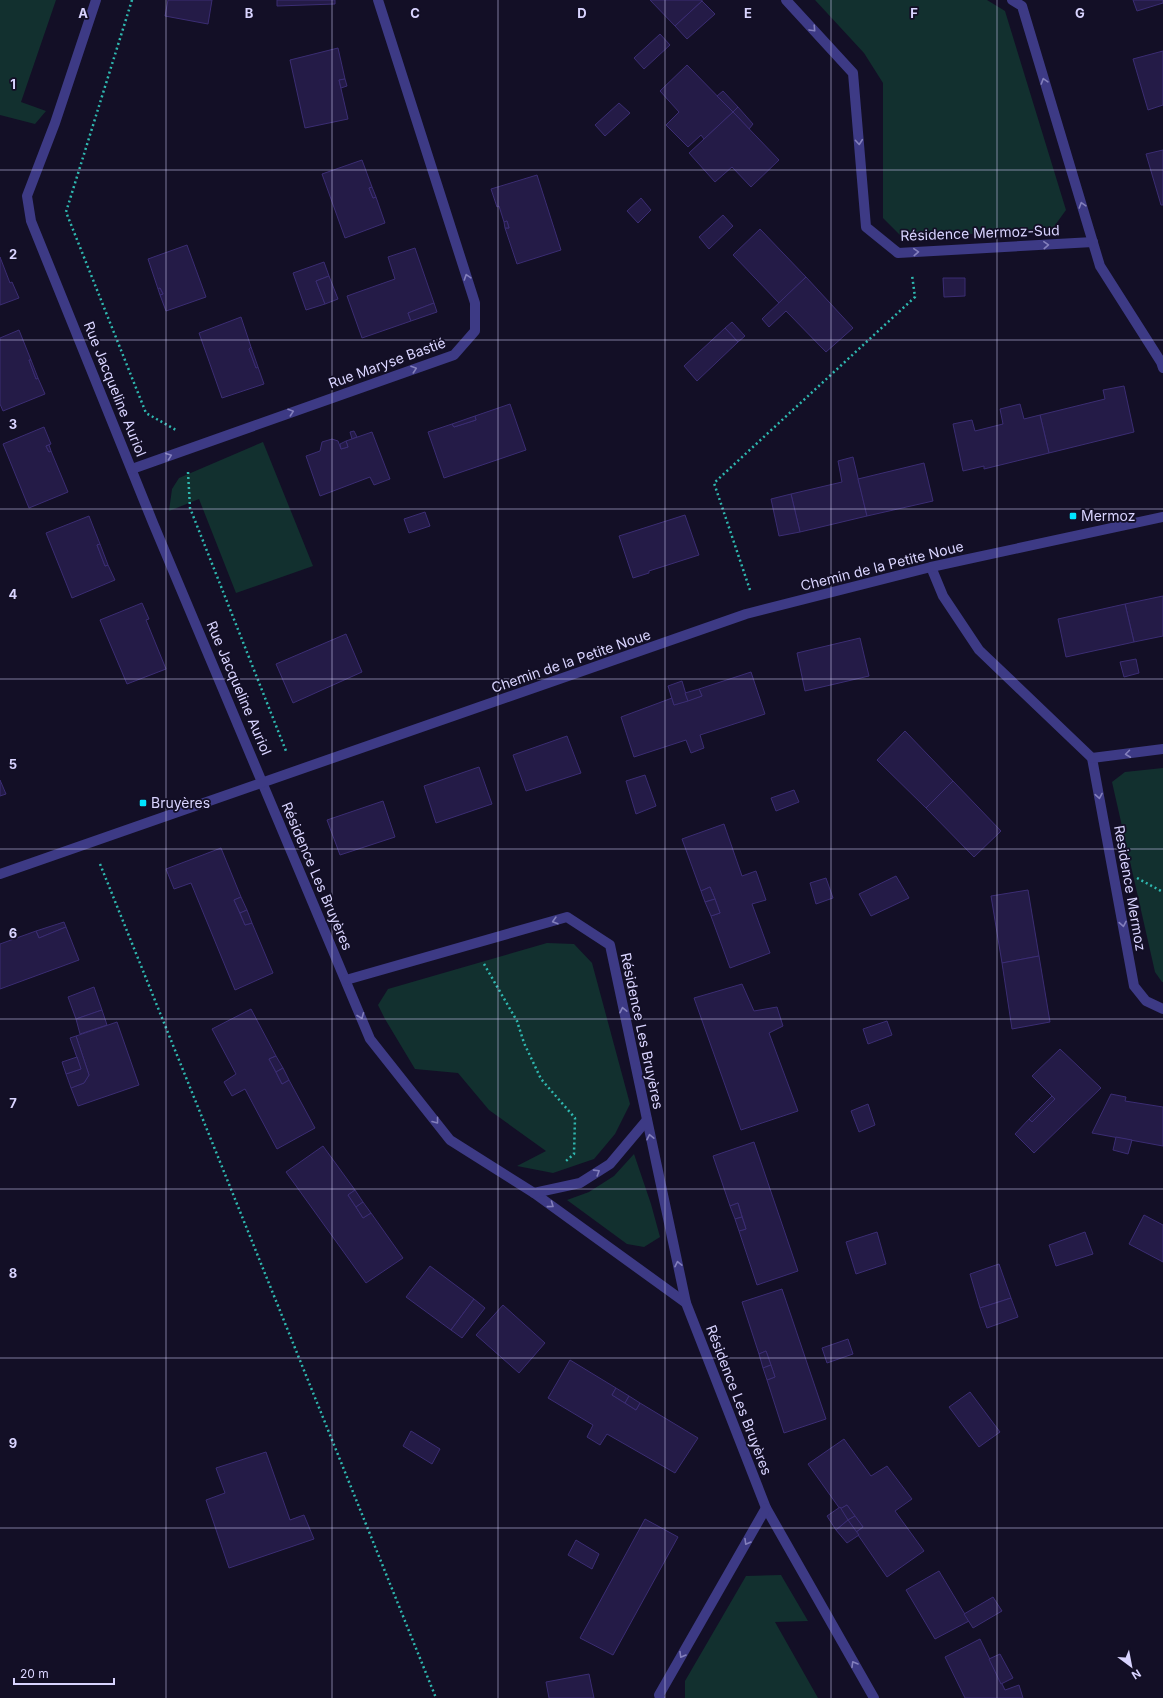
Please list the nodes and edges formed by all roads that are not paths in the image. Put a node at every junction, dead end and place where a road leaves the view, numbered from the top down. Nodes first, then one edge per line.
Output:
1 (96, 0) edge
2 (378, 0) edge
3 (786, 0) edge
4 (1012, 0) edge
5 (1093, 242) junction
6 (1163, 368) edge
7 (132, 469) junction
8 (1163, 517) edge
9 (931, 567) junction
10 (1163, 749) edge
11 (1092, 758) junction
12 (263, 782) junction
13 (0, 874) edge
14 (346, 980) junction
15 (1163, 1009) edge
16 (647, 1120) junction
17 (534, 1193) junction
18 (686, 1302) junction
19 (766, 1508) junction
20 (660, 1698) edge
21 (874, 1698) edge

1 - 7 street, Rue Jacqueline Auriol
7 -> 2 street, Rue Maryse Bastié
3 -> 5 street, Résidence Mermoz-Sud
5 -> 4 street
5 - 6 street
7 - 12 street, Rue Jacqueline Auriol
8 - 9 street, Chemin de la Petite Noue
9 - 11 street
9 - 12 street, Chemin de la Petite Noue
10 -> 11 street
11 -> 15 street, Residence Mermoz
12 - 13 street, Chemin de la Petite Noue
12 - 14 street, Résidence Les Bruyères
16 -> 14 street, Résidence Les Bruyères
14 -> 17 street, Résidence Les Bruyères
17 -> 16 street
18 -> 16 street, Résidence Les Bruyères
17 -> 18 street, Résidence Les Bruyères
18 - 19 street, Résidence Les Bruyères
19 -> 20 street
21 -> 19 street, Résidence Les Bruyères

